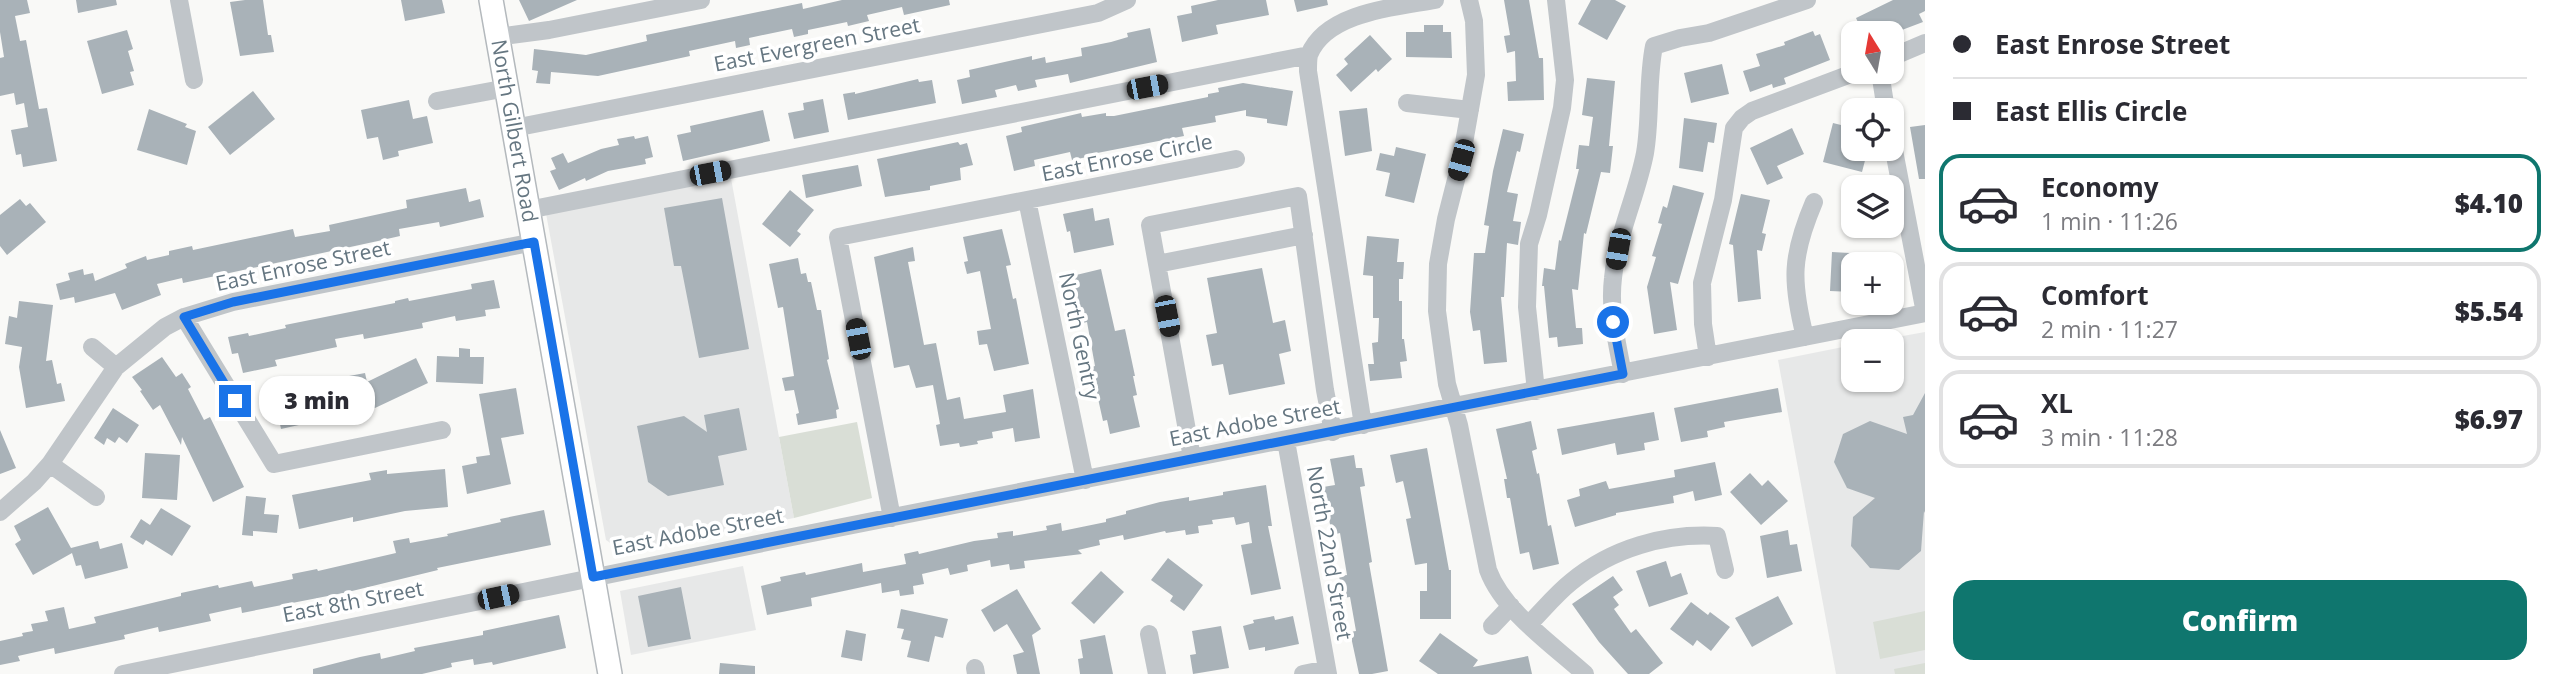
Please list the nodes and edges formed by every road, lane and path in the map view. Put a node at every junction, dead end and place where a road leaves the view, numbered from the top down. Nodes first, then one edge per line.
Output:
1 (179, 0) edge
2 (491, 0) edge
3 (701, 0) edge
4 (1128, 0) edge
5 (1436, 0) edge
6 (1469, 0) edge
7 (1556, 0) edge
8 (1807, 0) edge
9 (498, 37) junction
10 (1925, 43) edge
11 (1904, 52) edge
12 (1309, 55) junction
13 (1841, 78) edge
14 (194, 80) dead end
15 (507, 89) junction
16 (437, 102) dead end
17 (1407, 103) dead end
18 (1470, 110) junction
19 (514, 128) junction
20 (1236, 159) dead end
21 (1896, 161) edge
22 (1027, 200) junction
23 (1814, 202) dead end
24 (528, 210) junction
25 (1304, 235) junction
26 (534, 242) junction
27 (1157, 264) junction
28 (1925, 313) edge
29 (184, 317) junction
30 (1805, 337) junction
31 (92, 347) dead end
32 (1708, 356) junction
33 (116, 367) junction
34 (1623, 374) junction
35 (1536, 391) junction
36 (1454, 408) junction
37 (1363, 425) junction
38 (442, 430) dead end
39 (1333, 432) junction
40 (1286, 441) junction
41 (1192, 458) junction
42 (50, 464) junction
43 (1085, 480) junction
44 (96, 497) dead end
45 (0, 512) edge
46 (892, 518) junction
47 (1725, 570) dead end
48 (593, 577) junction
49 (1511, 606) junction
50 (1529, 624) junction
51 (1492, 626) dead end
52 (1149, 634) dead end
53 (1328, 672) edge
54 (123, 674) edge
55 (610, 674) edge
56 (1157, 674) edge
57 (1303, 674) edge
58 (1585, 674) edge

1 - 14 street
2 - 9 main road, North Gilbert Road
3 - 9 street
4 - 19 street, East Evergreen Street
5 - 12 street
6 - 18 street
7 - 35 street
8 - 34 street
9 - 15 main road, North Gilbert Road
10 - 11 street
12 - 24 street
12 - 37 street
13 - 32 street
15 - 16 street
15 - 19 main road, North Gilbert Road
17 - 18 street
18 - 36 street
19 - 24 main road, North Gilbert Road
20 - 22 street, East Enrose Circle
21 - 28 street
22 - 43 street, North Gentry
22 - 46 street
23 - 30 street
24 - 26 main road, North Gilbert Road
25 - 27 street
25 - 27 street
25 - 39 street
26 - 29 street, East Enrose Street
26 - 48 main road, North Gilbert Road
27 - 41 street
28 - 30 street, East Adobe Street
29 - 33 street, East Enrose Street
29 - 38 street
30 - 32 street, East Adobe Street
31 - 33 street
32 - 34 street, East Adobe Street
33 - 42 street, East Enrose Street
34 - 35 street, East Adobe Street
35 - 36 street, East Adobe Street
36 - 37 street, East Adobe Street
36 - 49 street
37 - 39 street, East Adobe Street
39 - 40 street, East Adobe Street
40 - 41 street, East Adobe Street
40 - 53 street, North 22nd Street
41 - 43 street, East Adobe Street
42 - 44 street
42 - 45 street, East Enrose Street
43 - 46 street, East Adobe Street
46 - 48 street, East Adobe Street
47 - 50 street
48 - 54 street, East 8th Street
48 - 55 main road, North Gilbert Road
49 - 50 street
49 - 51 street
50 - 58 street
52 - 56 street
53 - 57 street

